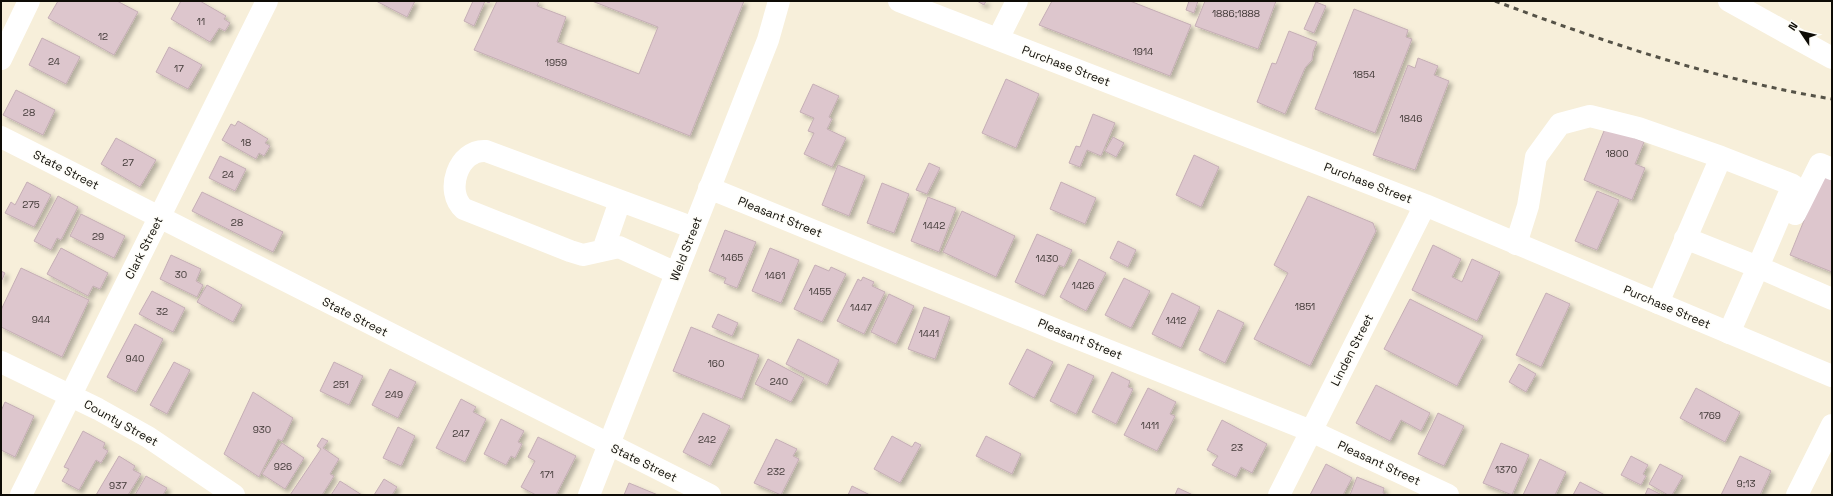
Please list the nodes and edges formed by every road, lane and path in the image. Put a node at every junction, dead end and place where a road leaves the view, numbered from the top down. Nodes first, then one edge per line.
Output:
1 (29, 1) edge
2 (267, 1) edge
3 (779, 1) edge
4 (899, 1) edge
5 (1017, 1) edge
6 (1729, 1) edge
7 (998, 39) junction
8 (1832, 58) edge
9 (1, 59) edge
10 (1, 137) edge
11 (1721, 157) junction
12 (1832, 169) edge
13 (709, 188) junction
14 (620, 201) junction
15 (1424, 206) junction
16 (159, 217) junction
17 (694, 228) junction
18 (1773, 232) junction
19 (1685, 238) junction
20 (1516, 244) junction
21 (602, 250) junction
22 (1758, 267) junction
23 (676, 273) junction
24 (1832, 299) edge
25 (1658, 303) junction
26 (1729, 333) junction
27 (1, 362) edge
28 (1832, 376) edge
29 (70, 395) junction
30 (1832, 425) edge
31 (1311, 431) junction
32 (608, 445) junction
33 (21, 495) edge
34 (234, 495) edge
35 (589, 495) edge
36 (710, 495) edge
37 (1279, 495) edge
38 (1448, 495) edge
39 (1797, 495) edge

1 - 9 main road
2 - 16 main road, Clark Street
3 - 13 main road, Weld Street
4 - 7 main road, Purchase Street
5 - 7 main road
6 - 8 main road
7 - 15 main road, Purchase Street
10 - 16 main road, State Street
11 - 18 main road
11 - 19 main road
11 - 20 main road
12 - 18 main road
13 - 17 main road, Weld Street
13 - 31 main road, Pleasant Street
14 - 17 main road
14 - 21 main road
14 - 21 main road
15 - 20 main road, Purchase Street
15 - 31 main road, Linden Street
16 - 29 main road, Clark Street
16 - 32 main road, State Street
17 - 23 main road, Weld Street
18 - 22 main road
19 - 22 main road
19 - 25 main road
20 - 25 main road, Purchase Street
21 - 23 main road
22 - 24 main road
22 - 26 main road
23 - 32 main road, Weld Street
25 - 26 main road, Purchase Street
26 - 28 main road, Purchase Street
27 - 29 main road, County Street
29 - 33 main road, Clark Street
29 - 34 main road, County Street
30 - 39 main road
31 - 37 main road, Linden Street
31 - 38 main road, Pleasant Street
32 - 35 main road, Weld Street
32 - 36 main road, State Street

